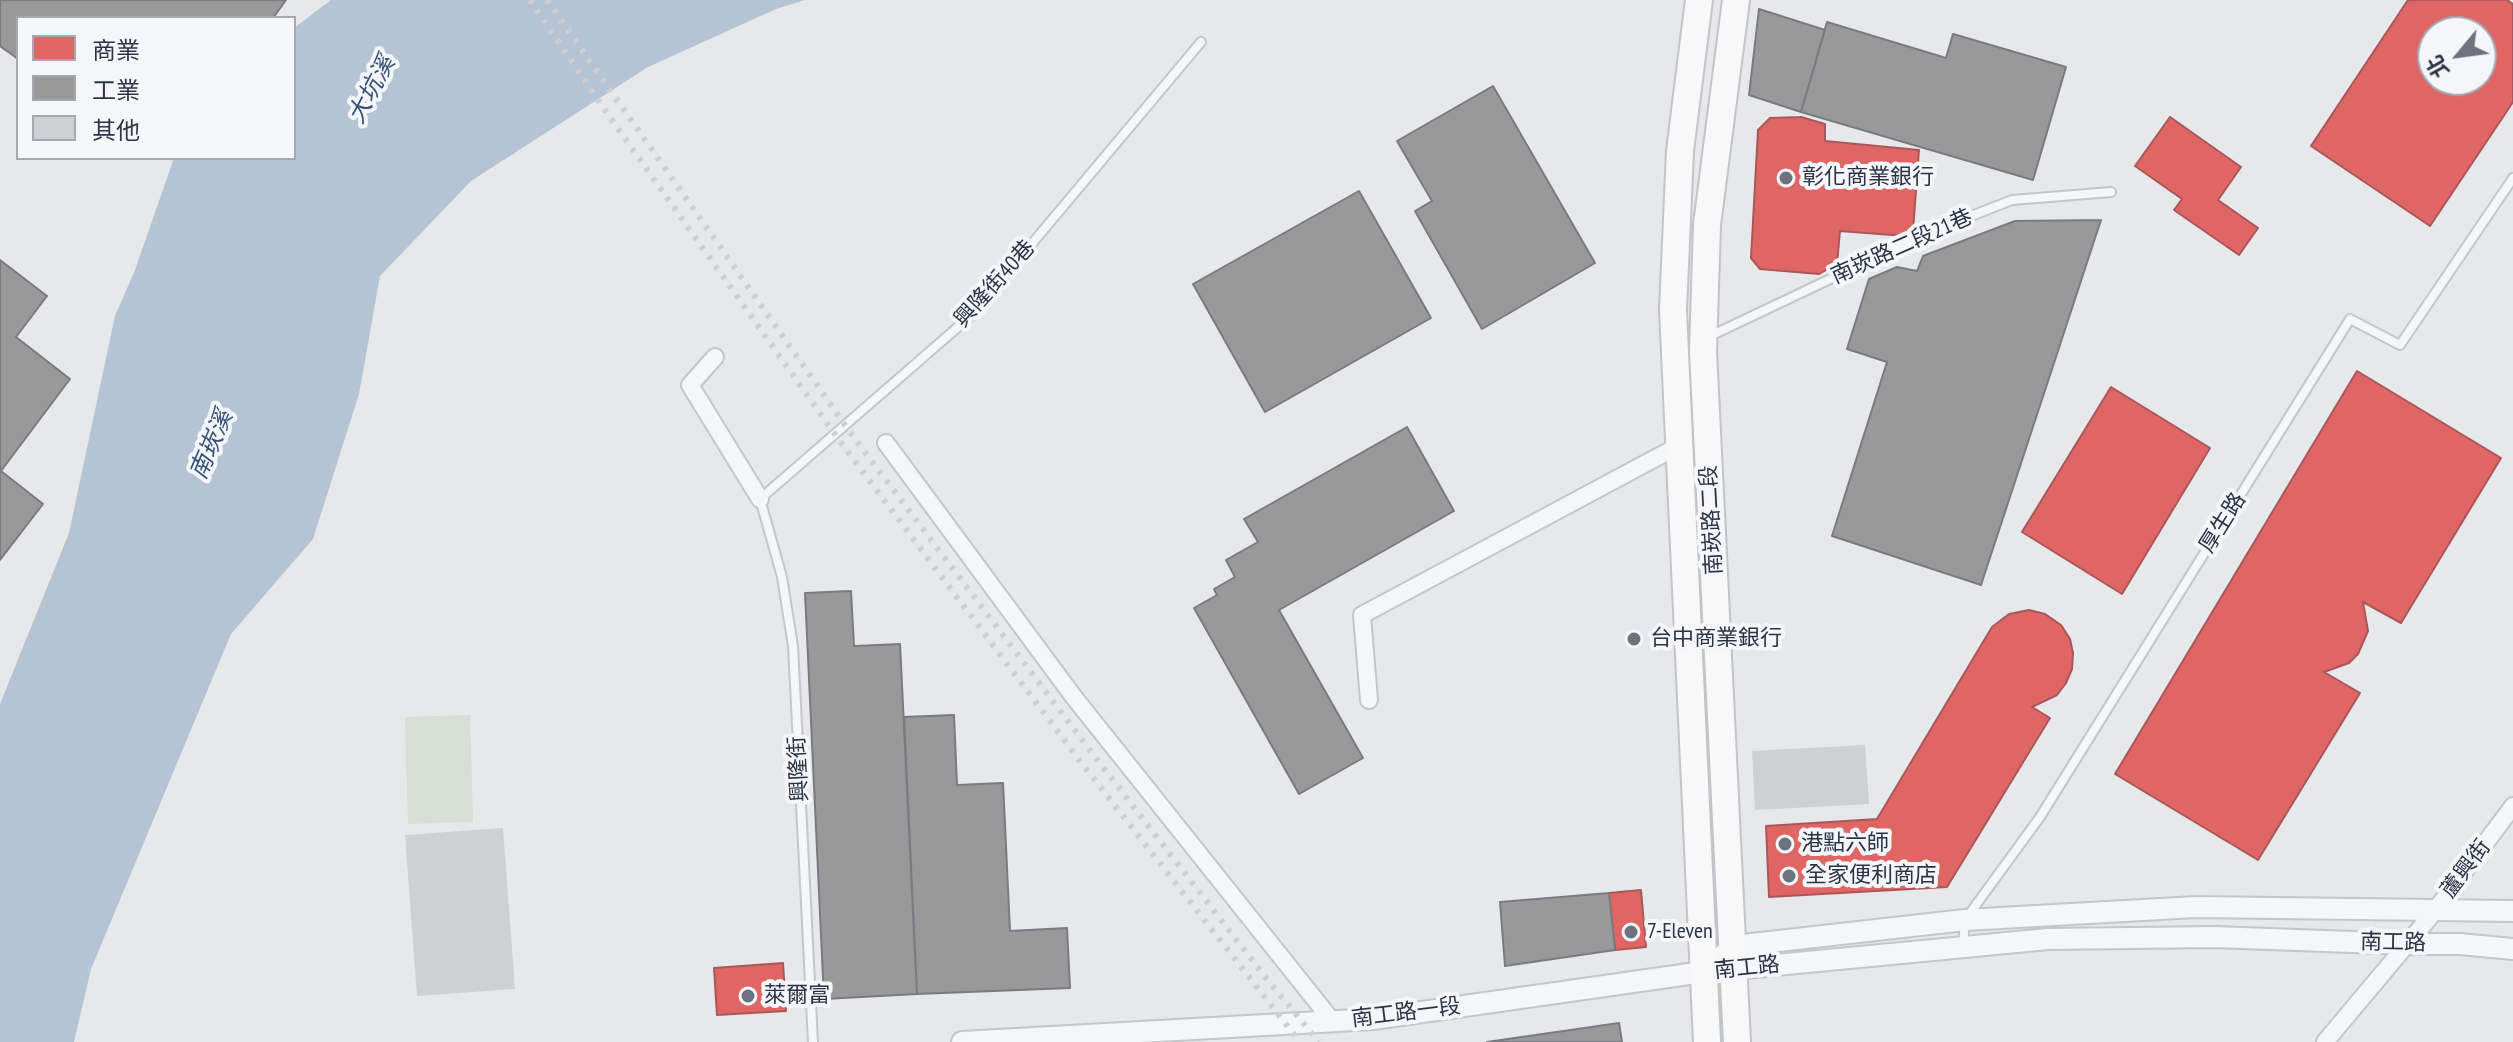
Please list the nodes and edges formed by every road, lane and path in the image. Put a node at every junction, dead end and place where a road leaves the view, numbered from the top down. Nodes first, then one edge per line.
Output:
1 (1699, 0) edge
2 (1736, 0) edge
3 (1201, 42) dead end
4 (2513, 178) edge
5 (2111, 192) dead end
6 (1704, 339) junction
7 (715, 357) dead end
8 (886, 443) dead end
9 (1680, 445) junction
10 (760, 499) junction
11 (1369, 700) dead end
12 (2513, 806) edge
13 (2513, 911) edge
14 (2434, 912) junction
15 (1965, 920) junction
16 (2408, 944) junction
17 (1963, 946) junction
18 (2513, 949) edge
19 (1734, 957) junction
20 (1703, 972) junction
21 (1333, 1022) junction
22 (813, 1042) edge
23 (962, 1042) edge
24 (1707, 1042) edge
25 (1737, 1042) edge
26 (2325, 1042) edge

1 - 9 main road, 南崁路二段
2 - 6 main road, 南崁路二段
3 - 10 lane, 興隆街40巷
4 - 15 lane, 厚生路
5 - 6 lane, 南崁路二段21巷
6 - 19 main road, 南崁路二段
7 - 10 street
8 - 21 street
9 - 11 street
9 - 20 main road, 南崁路二段
10 - 22 lane, 興隆街
12 - 14 street, 蘆興街
13 - 14 street, 南工路
14 - 15 street, 南工路
14 - 16 street, 蘆興街
15 - 17 lane
15 - 19 street, 南工路
16 - 17 street, 南工路
16 - 18 street, 南工路
16 - 26 street, 蘆興街
17 - 19 street, 南工路
19 - 20 street, 南工路
19 - 25 main road, 南崁路二段
20 - 21 street, 南工路一段
20 - 24 main road, 南崁路二段
21 - 23 street, 南工路一段

